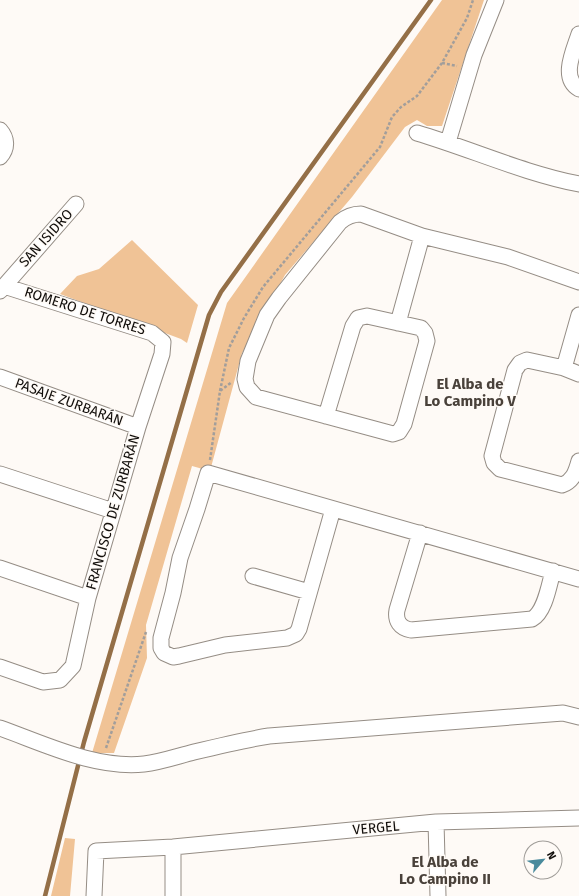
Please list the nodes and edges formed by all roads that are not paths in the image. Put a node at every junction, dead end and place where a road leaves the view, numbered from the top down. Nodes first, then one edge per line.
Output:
1 (496, 0) edge
2 (579, 34) edge
3 (579, 89) edge
4 (417, 133) dead end
5 (3, 136) edge
6 (448, 142) junction
7 (0, 157) edge
8 (579, 184) edge
9 (76, 204) dead end
10 (422, 236) junction
11 (579, 282) edge
12 (2, 288) edge
13 (579, 315) edge
14 (398, 323) junction
15 (163, 342) joint
16 (564, 368) junction
17 (579, 374) edge
18 (0, 377) edge
19 (326, 416) junction
20 (138, 427) junction
21 (579, 461) edge
22 (0, 474) edge
23 (333, 509) junction
24 (113, 511) junction
25 (420, 533) junction
26 (0, 568) edge
27 (553, 571) junction
28 (253, 576) dead end
29 (579, 579) edge
30 (309, 592) junction
31 (88, 598) junction
32 (0, 667) edge
33 (579, 706) edge
34 (563, 713) junction
35 (579, 717) edge
36 (0, 728) edge
37 (579, 818) edge
38 (436, 822) junction
39 (173, 846) junction
40 (94, 896) edge
41 (173, 896) edge
42 (438, 896) edge

1 - 6 street
2 - 3 street
4 - 6 street
5 - 7 street
6 - 8 street
9 - 12 street, SAN ISIDRO
10 - 11 street
10 - 14 street
10 - 19 street
12 - 15 street, ROMERO DE TORRES
13 - 16 street
14 - 19 street
14 - 19 street
15 - 20 street, FRANCISCO DE ZURBARÁN
16 - 17 street
16 - 21 street
18 - 20 street, PASAJE ZURBARÁN
20 - 24 street, FRANCISCO DE ZURBARÁN
22 - 24 street
23 - 25 street
23 - 30 street
23 - 30 street
24 - 31 street, FRANCISCO DE ZURBARÁN
25 - 27 street
25 - 27 street
26 - 31 street
27 - 29 street
28 - 30 street
31 - 32 street, FRANCISCO DE ZURBARÁN
33 - 34 street
34 - 35 street
34 - 36 street
37 - 38 street, VERGEL
38 - 39 street, VERGEL
38 - 42 street
39 - 40 street, VERGEL
39 - 41 street

